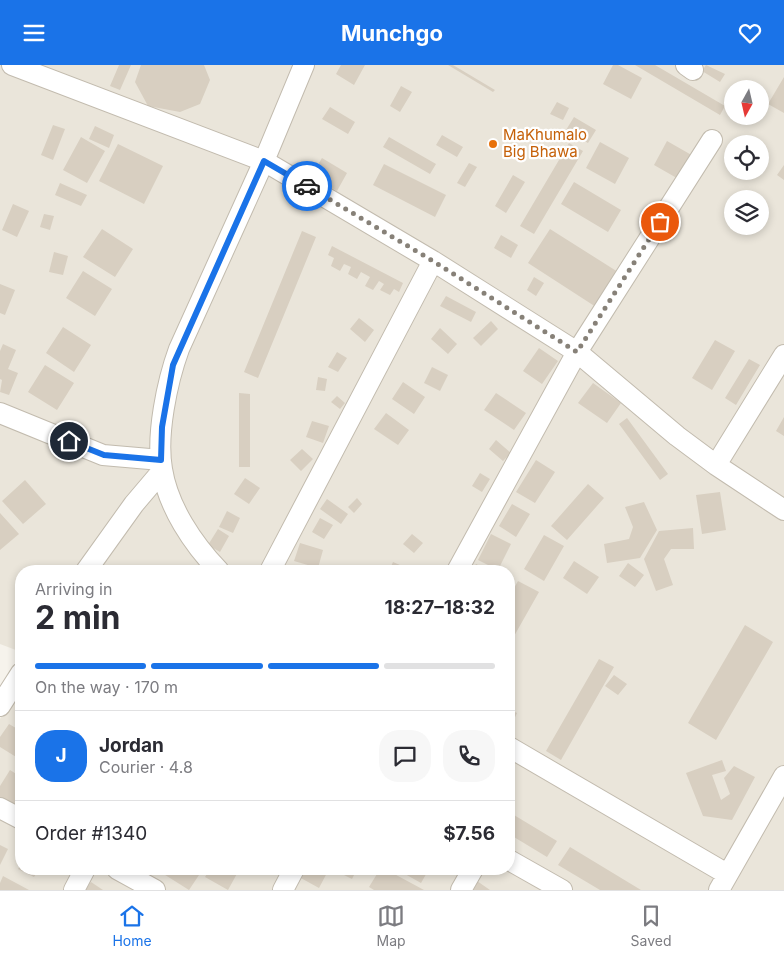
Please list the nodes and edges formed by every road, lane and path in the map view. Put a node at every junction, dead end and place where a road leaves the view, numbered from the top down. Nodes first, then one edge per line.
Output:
1 (12, 65) edge
2 (304, 65) edge
3 (712, 140) dead end
4 (264, 161) junction
5 (433, 261) junction
6 (577, 352) junction
7 (784, 355) edge
8 (0, 413) edge
9 (716, 465) junction
10 (161, 466) junction
11 (784, 509) edge
12 (90, 565) edge
13 (214, 565) edge
14 (273, 565) edge
15 (460, 565) edge
16 (15, 682) edge
17 (0, 706) edge
18 (515, 751) edge
19 (783, 782) edge
20 (0, 809) edge
21 (15, 816) edge
22 (515, 863) edge
23 (82, 875) edge
24 (128, 875) edge
25 (291, 875) edge
26 (470, 875) edge
27 (723, 882) edge
28 (74, 890) edge
29 (155, 890) edge
30 (283, 890) edge
31 (461, 890) edge
32 (562, 890) edge

1 - 4 street
2 - 4 street
3 - 6 street
4 - 5 street
4 - 10 street
5 - 6 street
5 - 14 street
6 - 9 street
6 - 15 street
7 - 9 street
8 - 10 street
9 - 11 street
10 - 12 street
10 - 13 street
16 - 17 street
18 - 27 street
19 - 27 street
20 - 21 street
22 - 32 street
23 - 28 street
24 - 29 street
25 - 30 street
26 - 31 street

